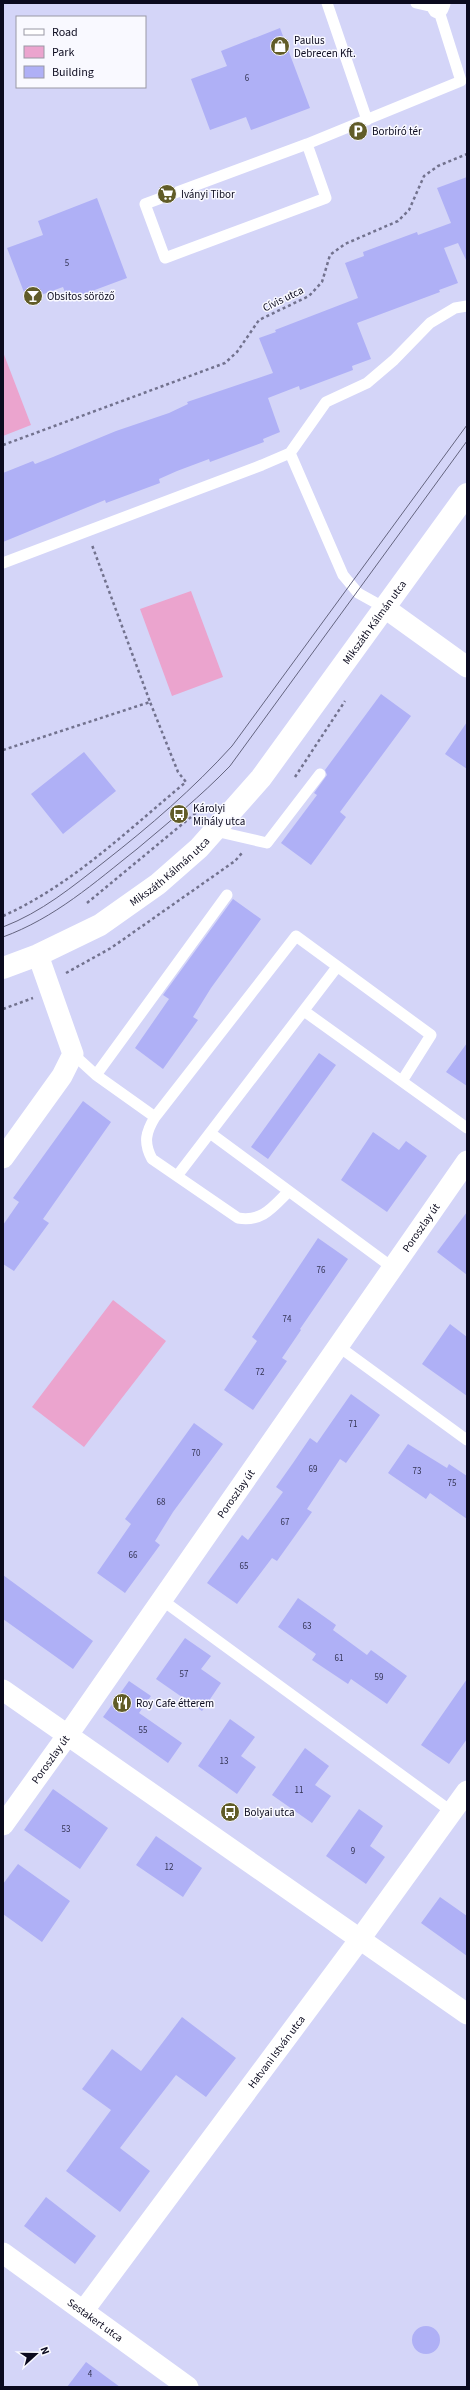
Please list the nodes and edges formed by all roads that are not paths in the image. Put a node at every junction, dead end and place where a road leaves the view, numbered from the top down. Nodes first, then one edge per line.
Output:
1 (327, 3) edge
2 (416, 3) edge
3 (439, 6) edge
4 (367, 120) junction
5 (307, 144) junction
6 (467, 306) edge
7 (290, 452) junction
8 (467, 494) edge
9 (3, 563) edge
10 (385, 608) junction
11 (467, 667) edge
12 (320, 774) dead end
13 (214, 831) junction
14 (228, 895) dead end
15 (38, 955) junction
16 (337, 967) junction
17 (3, 968) edge
18 (304, 1011) junction
19 (73, 1054) junction
20 (96, 1075) junction
21 (402, 1081) junction
22 (155, 1117) junction
23 (467, 1128) edge
24 (210, 1133) junction
25 (3, 1158) edge
26 (467, 1161) edge
27 (177, 1176) junction
28 (288, 1192) junction
29 (393, 1268) junction
30 (338, 1346) junction
31 (467, 1440) edge
32 (162, 1600) junction
33 (3, 1690) edge
34 (67, 1736) junction
35 (467, 1791) edge
36 (452, 1812) junction
37 (3, 1825) edge
38 (360, 1939) junction
39 (467, 2014) edge
40 (3, 2252) edge
41 (84, 2310) junction
42 (188, 2387) edge

1 - 4 lane
2 - 3 lane
3 - 4 lane
4 - 5 lane
5 - 5 lane
6 - 7 lane
7 - 9 lane
7 - 10 lane
8 - 10 street, Mikszáth Kálmán utca
10 - 11 street
10 - 13 street, Mikszáth Kálmán utca
12 - 13 lane
13 - 15 street, Mikszáth Kálmán utca
14 - 20 lane
15 - 17 street, Mikszáth Kálmán utca
15 - 19 street
16 - 18 lane
16 - 21 lane
16 - 22 lane
18 - 21 lane
18 - 24 lane
19 - 20 lane
19 - 25 street
20 - 22 lane
21 - 23 lane
22 - 27 lane
24 - 27 lane
24 - 28 lane
26 - 29 street, Poroszlay út
27 - 28 lane
28 - 29 lane
29 - 30 street, Poroszlay út
30 - 31 lane
30 - 32 street, Poroszlay út
32 - 34 street, Poroszlay út
32 - 36 lane
33 - 34 street
34 - 37 street, Poroszlay út
34 - 38 street
35 - 36 street, Hatvani István utca
36 - 38 street, Hatvani István utca
38 - 39 street
38 - 41 street, Hatvani István utca
40 - 41 street, Sestakert utca
41 - 42 street, Sestakert utca

